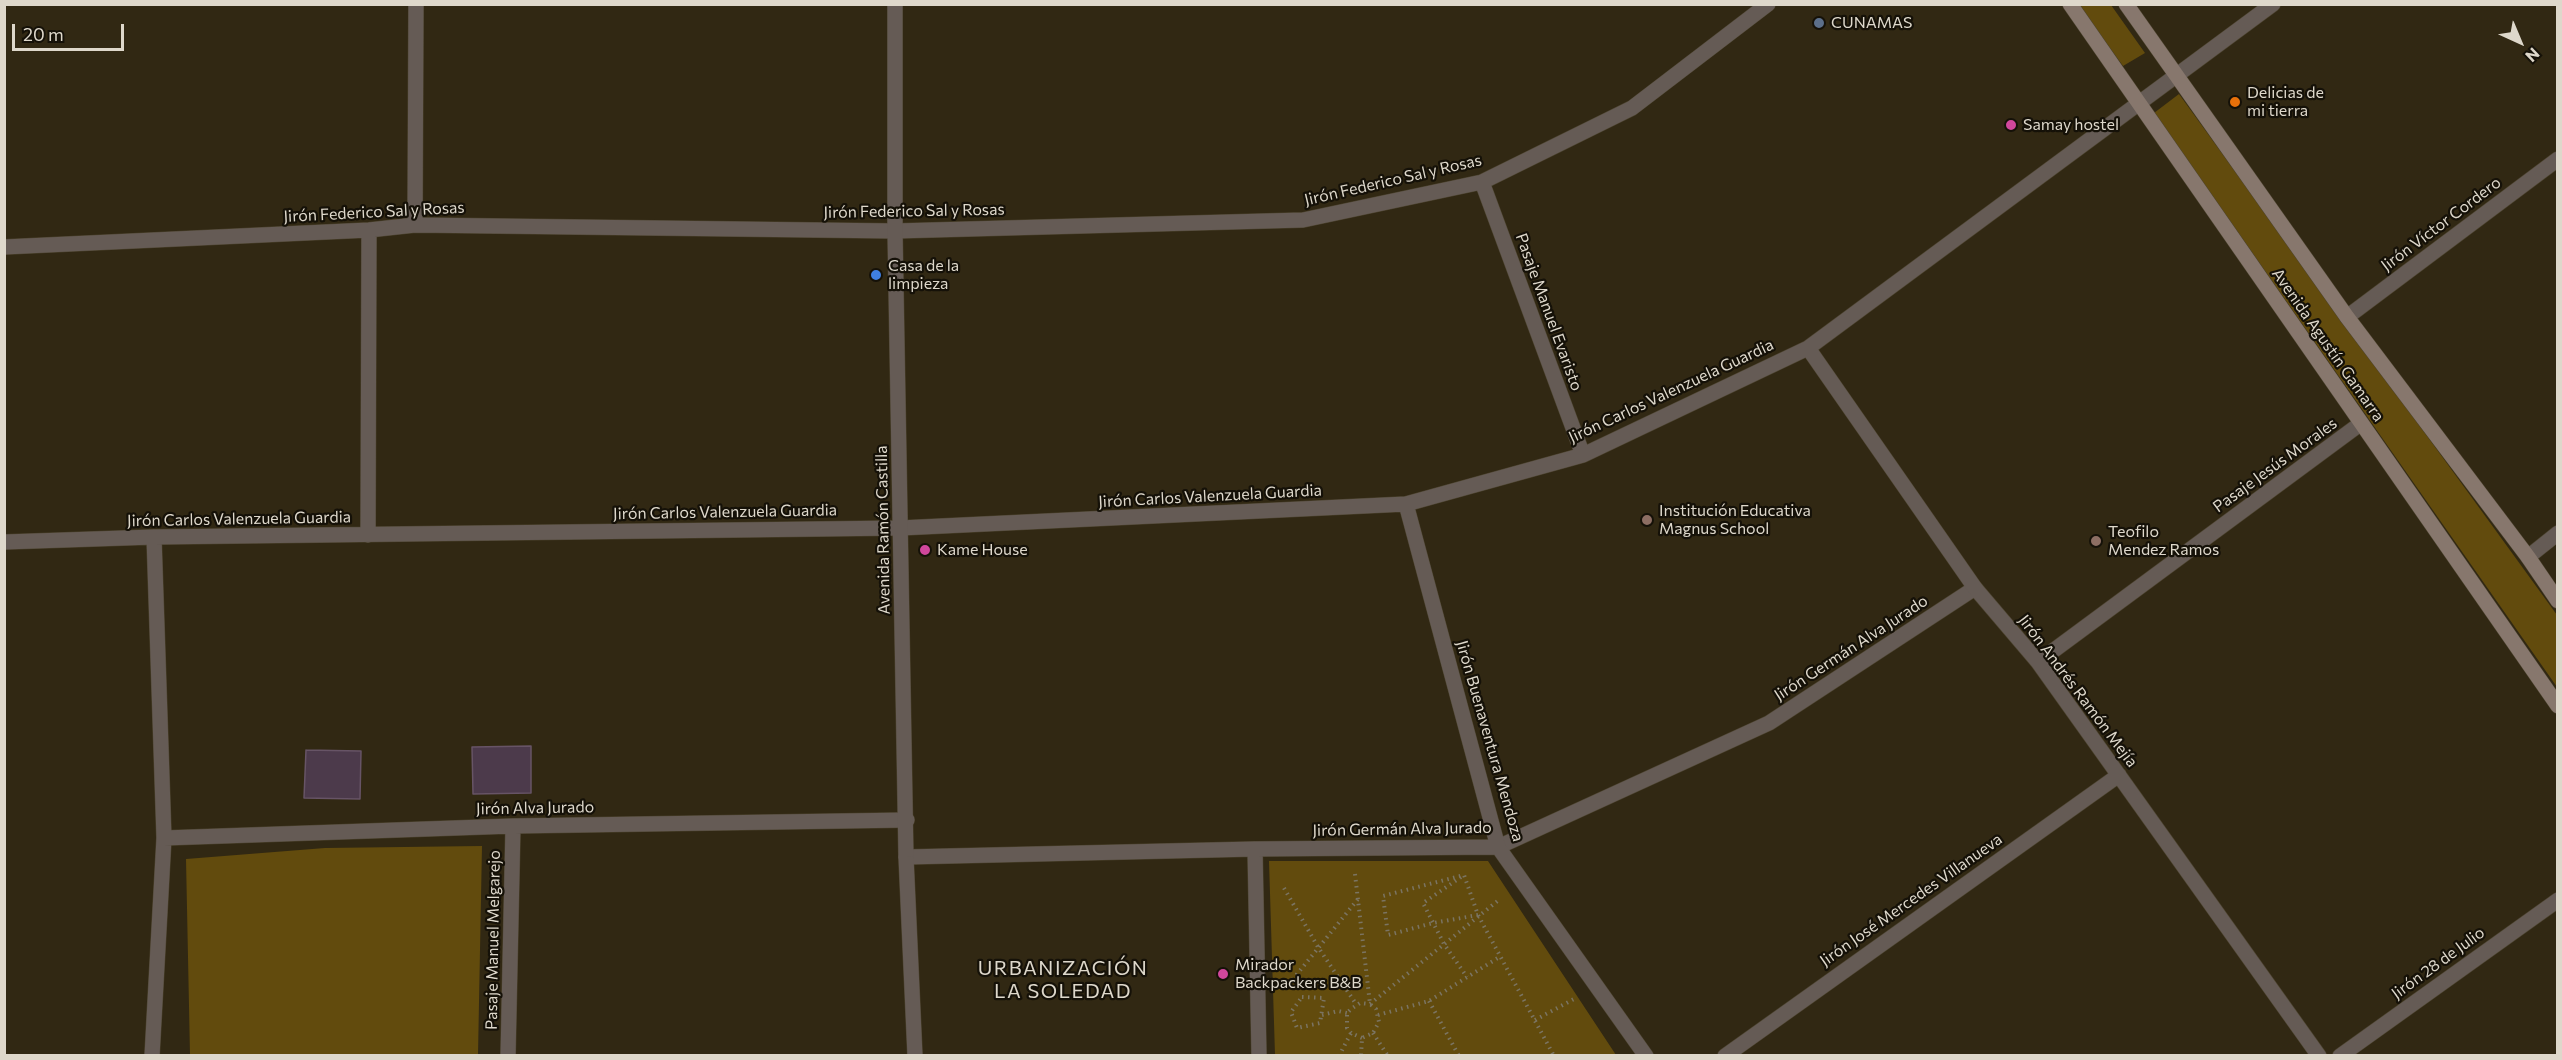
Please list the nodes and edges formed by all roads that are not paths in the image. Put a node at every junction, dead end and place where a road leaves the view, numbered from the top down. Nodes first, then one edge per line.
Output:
1 (416, 4) edge
2 (896, 4) edge
3 (1768, 4) edge
4 (2070, 4) edge
5 (2126, 4) edge
6 (2273, 4) edge
7 (2176, 76) junction
8 (2140, 104) junction
9 (2558, 159) edge
10 (1482, 182) junction
11 (415, 225) junction
12 (369, 230) junction
13 (895, 231) junction
14 (4, 247) edge
15 (2347, 317) junction
16 (1808, 348) junction
17 (2361, 424) junction
18 (1583, 455) junction
19 (1406, 504) junction
20 (900, 528) junction
21 (2558, 533) edge
22 (368, 535) junction
23 (154, 537) junction
24 (4, 542) edge
25 (2528, 557) junction
26 (1975, 588) junction
27 (2558, 601) edge
28 (2038, 662) junction
29 (2558, 706) edge
30 (2119, 775) junction
31 (906, 820) junction
32 (513, 826) junction
33 (164, 838) junction
34 (1498, 847) junction
35 (1255, 849) junction
36 (906, 857) junction
37 (2558, 900) edge
38 (152, 1056) edge
39 (508, 1056) edge
40 (915, 1056) edge
41 (1259, 1056) edge
42 (1646, 1056) edge
43 (1725, 1056) edge
44 (2319, 1056) edge
45 (2340, 1056) edge

1 - 11 street
2 - 13 street, Avenida Ramón Castilla
3 - 10 street, Jirón Federico Sal y Rosas
4 - 8 main road, Avenida Agustín Gamarra
5 - 7 main road, Avenida Agustín Gamarra
6 - 7 street, Jirón Carlos Valenzuela Guardia
7 - 8 street, Jirón Carlos Valenzuela Guardia
7 - 15 main road, Avenida Agustín Gamarra
8 - 16 street, Jirón Carlos Valenzuela Guardia
8 - 17 main road, Avenida Agustín Gamarra
9 - 15 street, Jirón Víctor Cordero
10 - 13 street, Jirón Federico Sal y Rosas
10 - 18 street, Pasaje Manuel Evaristo
11 - 12 street, Jirón Federico Sal y Rosas
11 - 13 street, Jirón Federico Sal y Rosas
12 - 14 street, Jirón Federico Sal y Rosas
12 - 22 street
13 - 20 street, Avenida Ramón Castilla
15 - 25 main road, Avenida Agustín Gamarra
16 - 18 street, Jirón Carlos Valenzuela Guardia
16 - 26 street, Jirón Andrés Ramón Mejía
17 - 28 street, Pasaje Jesús Morales
17 - 29 main road, Avenida Agustín Gamarra
18 - 19 street, Jirón Carlos Valenzuela Guardia
19 - 20 street, Jirón Carlos Valenzuela Guardia
19 - 34 street, Jirón Buenaventura Mendoza
20 - 22 street, Jirón Carlos Valenzuela Guardia
20 - 31 street, Avenida Ramón Castilla
21 - 25 street
22 - 23 street, Jirón Carlos Valenzuela Guardia
23 - 24 street, Jirón Carlos Valenzuela Guardia
23 - 33 street
25 - 27 main road, Avenida Agustín Gamarra
26 - 28 street, Jirón Andrés Ramón Mejía
26 - 34 street, Jirón Germán Alva Jurado
28 - 30 street, Jirón Andrés Ramón Mejía
30 - 43 street, Jirón José Mercedes Villanueva
30 - 44 street, Jirón Andrés Ramón Mejía
31 - 32 street, Jirón Alva Jurado
31 - 36 street, Avenida Ramón Castilla
32 - 33 street, Jirón Alva Jurado
32 - 39 street, Pasaje Manuel Melgarejo
33 - 38 street
34 - 35 street, Jirón Germán Alva Jurado
34 - 42 street, Jirón Buenaventura Mendoza
35 - 36 street, Jirón Germán Alva Jurado
35 - 41 street
36 - 40 street, Avenida Ramón Castilla
37 - 45 street, Jirón 28 de Julio

